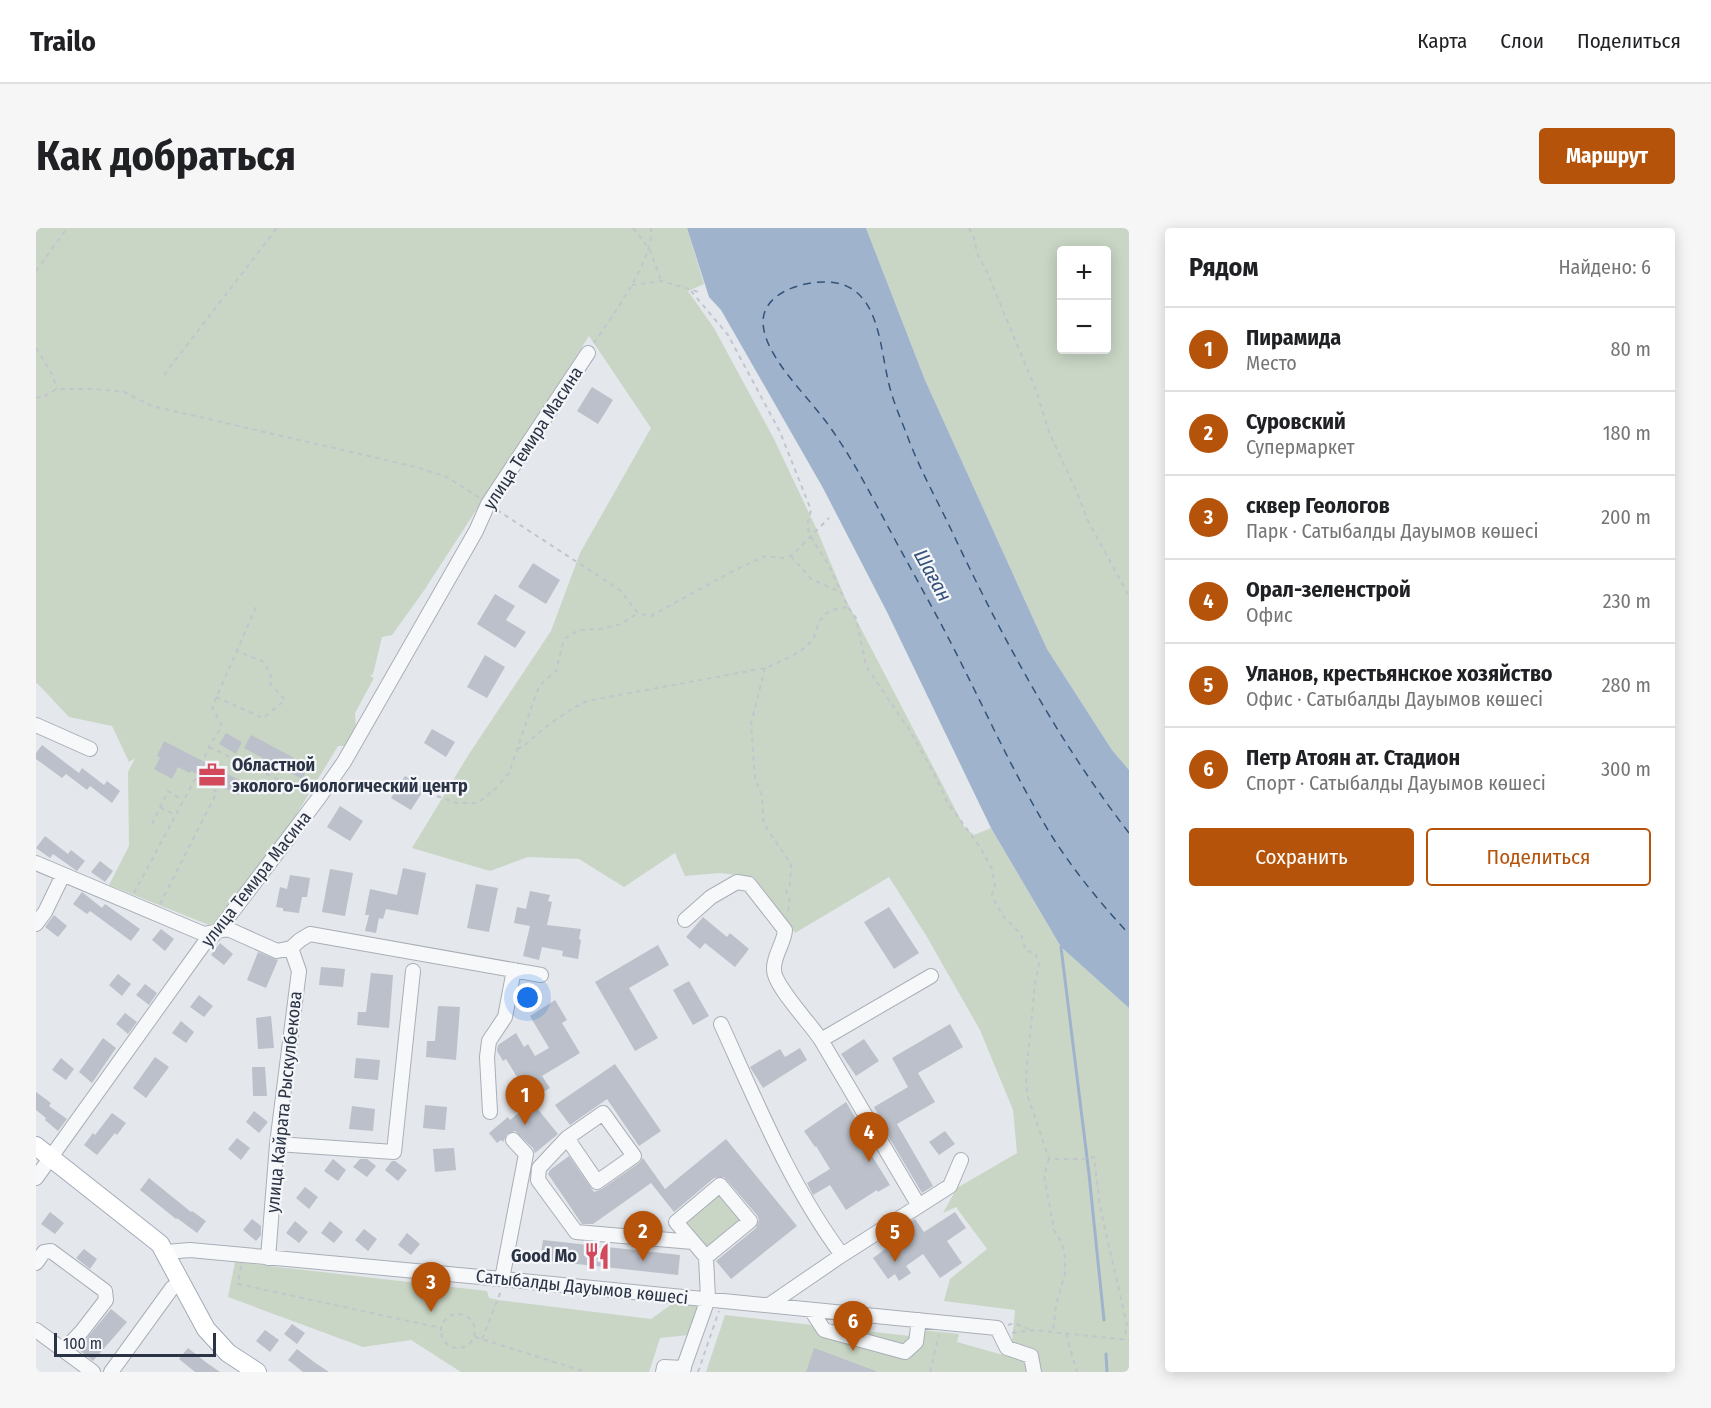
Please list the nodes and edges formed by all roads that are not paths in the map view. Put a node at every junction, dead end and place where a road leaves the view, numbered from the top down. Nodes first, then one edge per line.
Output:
1 (588, 352) road end
2 (36, 725) edge
3 (90, 748) dead end
4 (36, 863) edge
5 (63, 875) junction
6 (685, 920) dead end
7 (36, 924) edge
8 (217, 932) junction
9 (291, 948) junction
10 (514, 970) junction
11 (412, 971) dead end
12 (541, 975) dead end
13 (932, 975) dead end
14 (721, 1024) dead end
15 (821, 1040) junction
16 (489, 1112) dead end
17 (567, 1138) junction
18 (513, 1140) dead end
19 (277, 1144) junction
20 (36, 1146) edge
21 (961, 1160) dead end
22 (42, 1166) edge
23 (919, 1206) junction
24 (693, 1242) junction
25 (166, 1252) junction
26 (842, 1255) junction
27 (706, 1257) junction
28 (268, 1258) junction
29 (36, 1263) edge
30 (502, 1279) junction
31 (177, 1285) junction
32 (708, 1299) junction
33 (769, 1305) junction
34 (811, 1310) junction
35 (919, 1320) junction
36 (36, 1330) edge
37 (209, 1340) junction
38 (64, 1350) junction
39 (683, 1370) edge
40 (93, 1372) edge
41 (111, 1372) edge
42 (237, 1372) edge
43 (257, 1372) edge
44 (663, 1372) edge
45 (1034, 1372) edge

1 - 8 street, улица Темира Масина
2 - 3 street
4 - 5 street
5 - 7 street
5 - 8 street
6 - 15 street
8 - 9 street
8 - 22 street, улица Темира Масина
9 - 10 street
9 - 19 street, улица Кайрата Рыскулбекова
10 - 12 street
10 - 16 street
11 - 19 street
13 - 15 street
14 - 26 street
15 - 23 street
17 - 17 street
17 - 24 street
18 - 30 street
19 - 28 street, улица Кайрата Рыскулбекова
20 - 22 main road
21 - 23 street
22 - 25 main road
22 - 31 main road
23 - 26 street
24 - 27 street
24 - 27 street
25 - 28 street, Сатыбалды Дауымов көшесі
25 - 31 main road
26 - 33 street
27 - 32 street
28 - 30 street, Сатыбалды Дауымов көшесі
29 - 38 street
30 - 32 street, Сатыбалды Дауымов көшесі
31 - 37 main road
31 - 41 street
32 - 33 street, Сатыбалды Дауымов көшесі
32 - 39 street
33 - 34 street, Сатыбалды Дауымов көшесі
34 - 35 street, Сатыбалды Дауымов көшесі
34 - 35 street
35 - 45 street, Сатыбалды Дауымов көшесі
36 - 38 street
37 - 42 main road
37 - 43 main road
38 - 40 street
39 - 44 street

